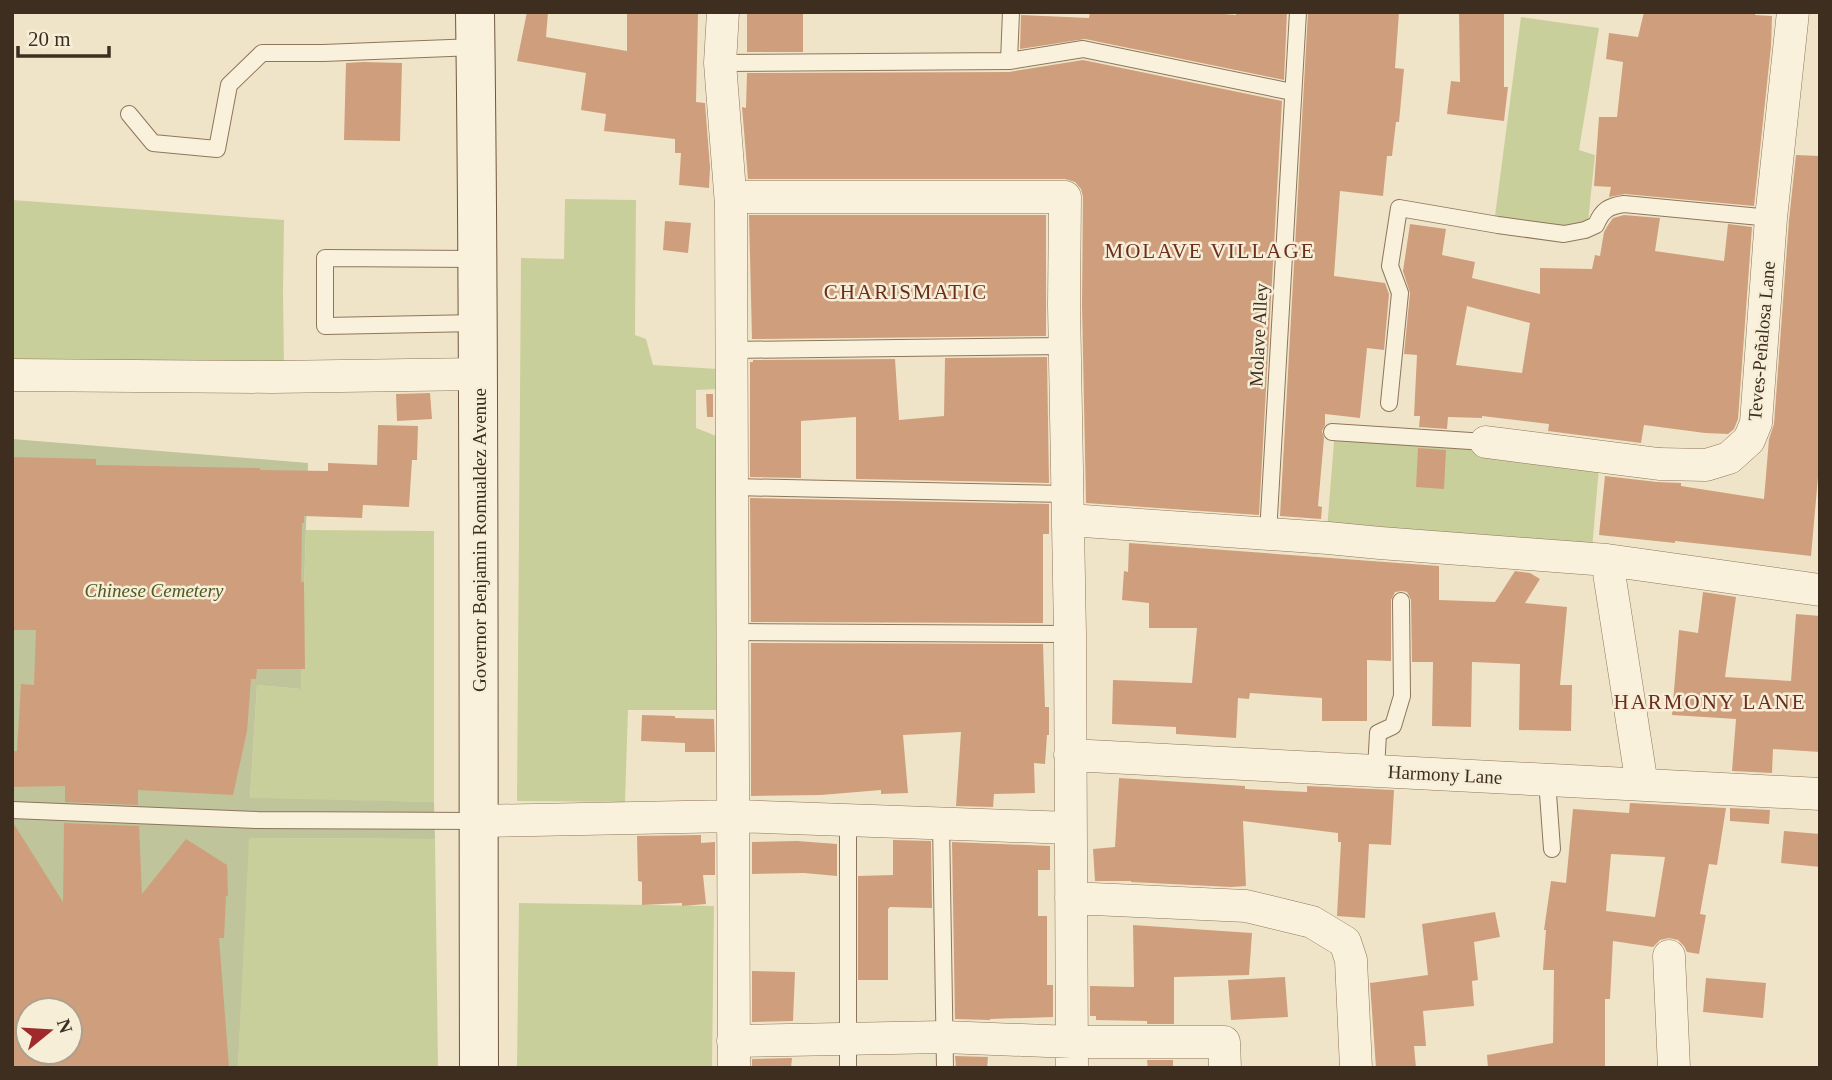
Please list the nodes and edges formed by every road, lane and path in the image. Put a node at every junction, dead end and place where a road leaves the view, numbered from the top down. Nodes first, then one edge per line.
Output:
1 (723, 12) edge
2 (1011, 12) edge
3 (1298, 12) edge
4 (1793, 12) edge
5 (475, 29) edge
6 (1009, 61) junction
7 (720, 62) junction
8 (1293, 92) junction
9 (129, 114) dead end
10 (731, 197) junction
11 (1771, 218) junction
12 (476, 258) junction
13 (477, 323) junction
14 (1066, 346) junction
15 (732, 350) junction
16 (479, 374) junction
17 (12, 375) edge
18 (1389, 403) dead end
19 (1332, 432) dead end
20 (1486, 442) joint
21 (733, 487) junction
22 (1068, 507) junction
23 (1268, 534) junction
24 (1607, 559) junction
25 (1820, 590) edge
26 (1401, 601) dead end
27 (733, 632) junction
28 (1070, 634) junction
29 (1070, 755) junction
30 (1376, 770) junction
31 (1547, 780) junction
32 (1642, 785) junction
33 (1820, 794) edge
34 (12, 810) edge
35 (734, 816) junction
36 (848, 820) junction
37 (478, 821) junction
38 (941, 822) junction
39 (1070, 828) junction
40 (1552, 849) dead end
41 (1071, 898) junction
42 (1669, 956) dead end
43 (848, 1053) edge
44 (944, 1053) edge
45 (734, 1054) edge
46 (1072, 1055) edge
47 (479, 1068) edge
48 (1225, 1068) edge
49 (1356, 1068) edge
50 (1674, 1068) edge

1 - 7 street
2 - 6 lane
3 - 8 lane, Molave Alley
4 - 11 street, Teves-Peñalosa Lane
5 - 9 lane
5 - 12 main road, Governor Benjamin Romualdez Avenue
6 - 7 lane
6 - 8 lane
7 - 10 street
8 - 23 lane, Molave Alley
10 - 14 street
10 - 15 street
11 - 18 lane
11 - 20 street, Teves-Peñalosa Lane
12 - 13 main road, Governor Benjamin Romualdez Avenue
12 - 13 lane
13 - 16 main road, Governor Benjamin Romualdez Avenue
14 - 15 lane
14 - 22 street
15 - 21 street
16 - 17 street
16 - 37 main road, Governor Benjamin Romualdez Avenue
19 - 20 lane
21 - 22 lane
21 - 27 street
22 - 23 street
22 - 28 street
23 - 24 street
24 - 25 street
24 - 32 street
26 - 30 lane
27 - 28 lane
27 - 35 street
28 - 29 street
29 - 30 street, Harmony Lane
29 - 39 street
30 - 31 street, Harmony Lane
31 - 32 street, Harmony Lane
31 - 40 lane
32 - 33 street, Harmony Lane
34 - 37 lane
35 - 36 street
35 - 37 street
35 - 45 street
36 - 38 street
36 - 43 lane
37 - 47 main road, Governor Benjamin Romualdez Avenue
38 - 39 street
38 - 44 lane
39 - 41 street
41 - 46 street
41 - 49 street
42 - 50 street
43 - 44 street
43 - 45 street
44 - 46 street
46 - 48 street

